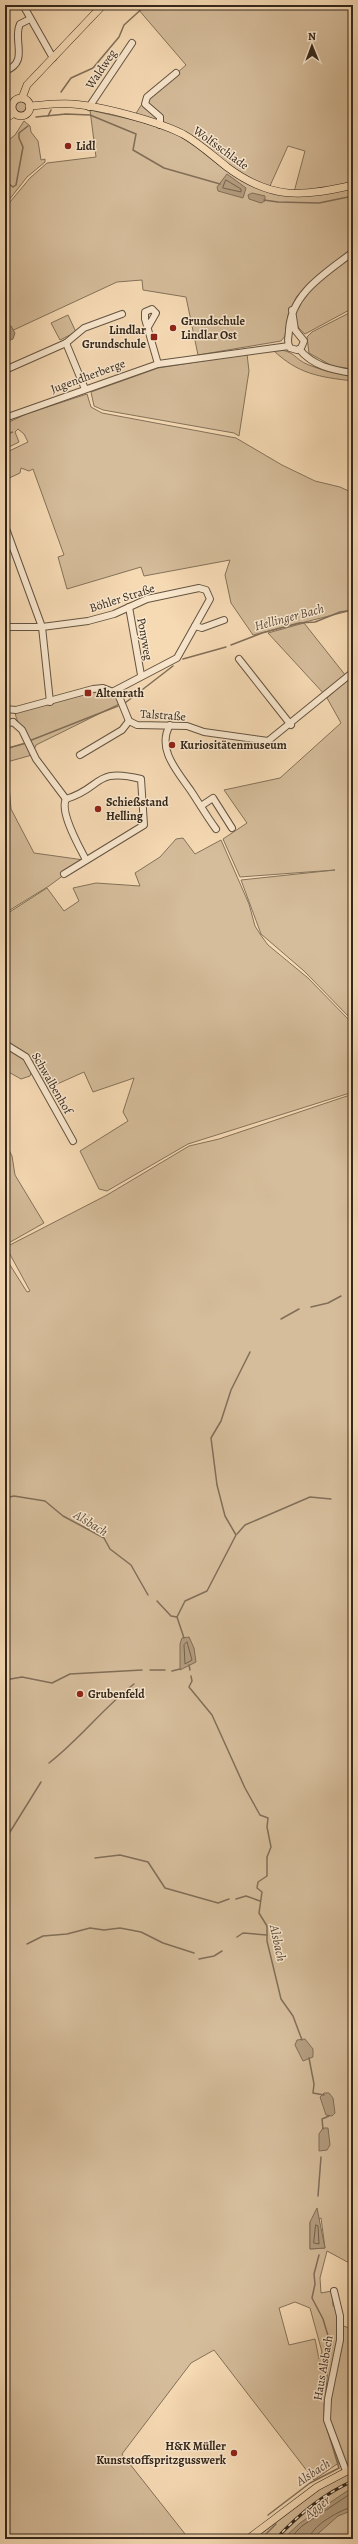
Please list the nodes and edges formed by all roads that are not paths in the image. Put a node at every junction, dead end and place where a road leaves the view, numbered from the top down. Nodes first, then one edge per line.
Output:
1 (23, 5) edge
2 (103, 5) edge
3 (30, 19) junction
4 (132, 43) dead end
5 (53, 58) junction
6 (5, 71) edge
7 (176, 73) dead end
8 (22, 98) junction
9 (30, 106) junction
10 (89, 107) junction
11 (14, 113) junction
12 (5, 119) edge
13 (160, 125) junction
14 (353, 185) edge
15 (353, 252) edge
16 (292, 310) junction
17 (122, 314) dead end
18 (148, 327) dead end
19 (297, 333) junction
20 (288, 341) junction
21 (66, 343) junction
22 (299, 349) junction
23 (158, 364) junction
24 (5, 370) edge
25 (353, 372) edge
26 (85, 390) junction
27 (5, 418) edge
28 (5, 526) edge
29 (208, 592) joint
30 (129, 607) junction
31 (224, 620) dead end
32 (195, 626) junction
33 (5, 627) edge
34 (42, 627) junction
35 (239, 659) dead end
36 (353, 672) edge
37 (141, 675) junction
38 (114, 691) junction
39 (50, 702) junction
40 (5, 709) edge
41 (13, 710) junction
42 (129, 720) junction
43 (13, 722) junction
44 (5, 724) edge
45 (170, 725) junction
46 (291, 725) junction
47 (80, 755) dead end
48 (66, 799) junction
49 (201, 806) junction
50 (232, 828) dead end
51 (216, 830) dead end
52 (86, 860) junction
53 (64, 874) dead end
54 (5, 1044) edge
55 (73, 1141) dead end
56 (334, 2291) dead end
57 (353, 2468) edge
58 (346, 2471) junction
59 (248, 2539) edge

1 - 3 street
2 - 5 main road
3 - 5 street
3 - 6 street
4 - 10 street, Waldweg
5 - 8 main road
7 - 13 street
8 - 9 main road
8 - 11 main road
9 - 10 main road, Wolfsschlade
9 - 11 main road
10 - 13 main road, Wolfsschlade
11 - 12 main road
13 - 14 main road, Wolfsschlade
15 - 16 street
16 - 19 street
16 - 20 street
17 - 21 street
18 - 23 street
19 - 20 street, Jugendherberge
19 - 22 street
20 - 22 street
20 - 23 street, Jugendherberge
21 - 24 street
21 - 26 street
22 - 25 street
23 - 26 street, Jugendherberge
26 - 27 street, Jugendherberge
28 - 34 street
29 - 30 street, Böhler Straße
29 - 32 street, Ponyweg
30 - 34 street, Böhler Straße
30 - 37 street, Ponyweg
31 - 32 street
32 - 37 street, Ponyweg
33 - 34 street, Böhler Straße
34 - 39 street
35 - 46 street
36 - 46 street, Talstraße
37 - 38 street, Ponyweg
38 - 39 street
38 - 42 street, Talstraße
39 - 41 street
40 - 41 street
41 - 43 street
42 - 45 street, Talstraße
42 - 47 street
43 - 44 street
43 - 48 street
45 - 46 street, Talstraße
45 - 49 street
48 - 52 street
48 - 52 street
49 - 50 street
49 - 51 street
52 - 53 street
54 - 55 street, Schwalbenhof
56 - 58 street, Haus Alsbach
57 - 58 main road
58 - 59 main road

